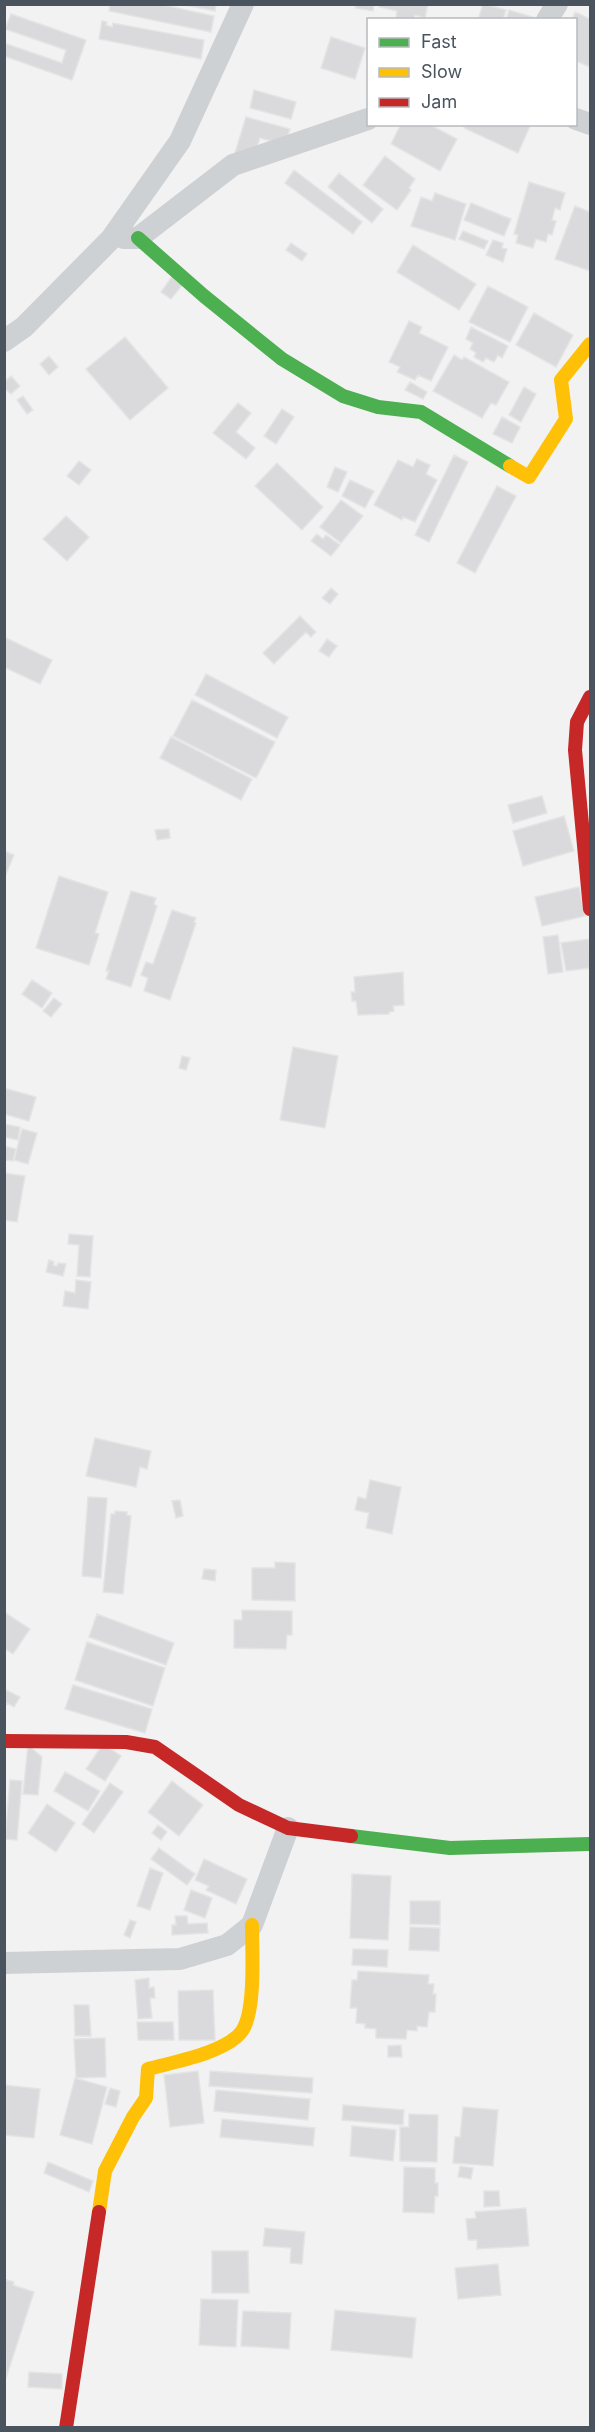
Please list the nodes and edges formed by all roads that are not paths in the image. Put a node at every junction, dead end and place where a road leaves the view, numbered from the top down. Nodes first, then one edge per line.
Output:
1 (243, 4) edge
2 (557, 4) edge
3 (549, 18) edge
4 (367, 120) edge
5 (138, 238) junction
6 (111, 239) junction
7 (4, 341) edge
8 (591, 344) edge
9 (591, 697) edge
10 (591, 909) edge
11 (4, 1741) edge
12 (288, 1828) junction
13 (591, 1844) edge
14 (252, 1925) junction
15 (4, 1963) edge
16 (66, 2427) edge

1 - 6 street
2 - 3 street
4 - 5 street
5 - 6 street
5 - 8 street
6 - 7 street
9 - 10 street
11 - 12 street
12 - 13 street
12 - 14 street
14 - 15 street
14 - 16 street

